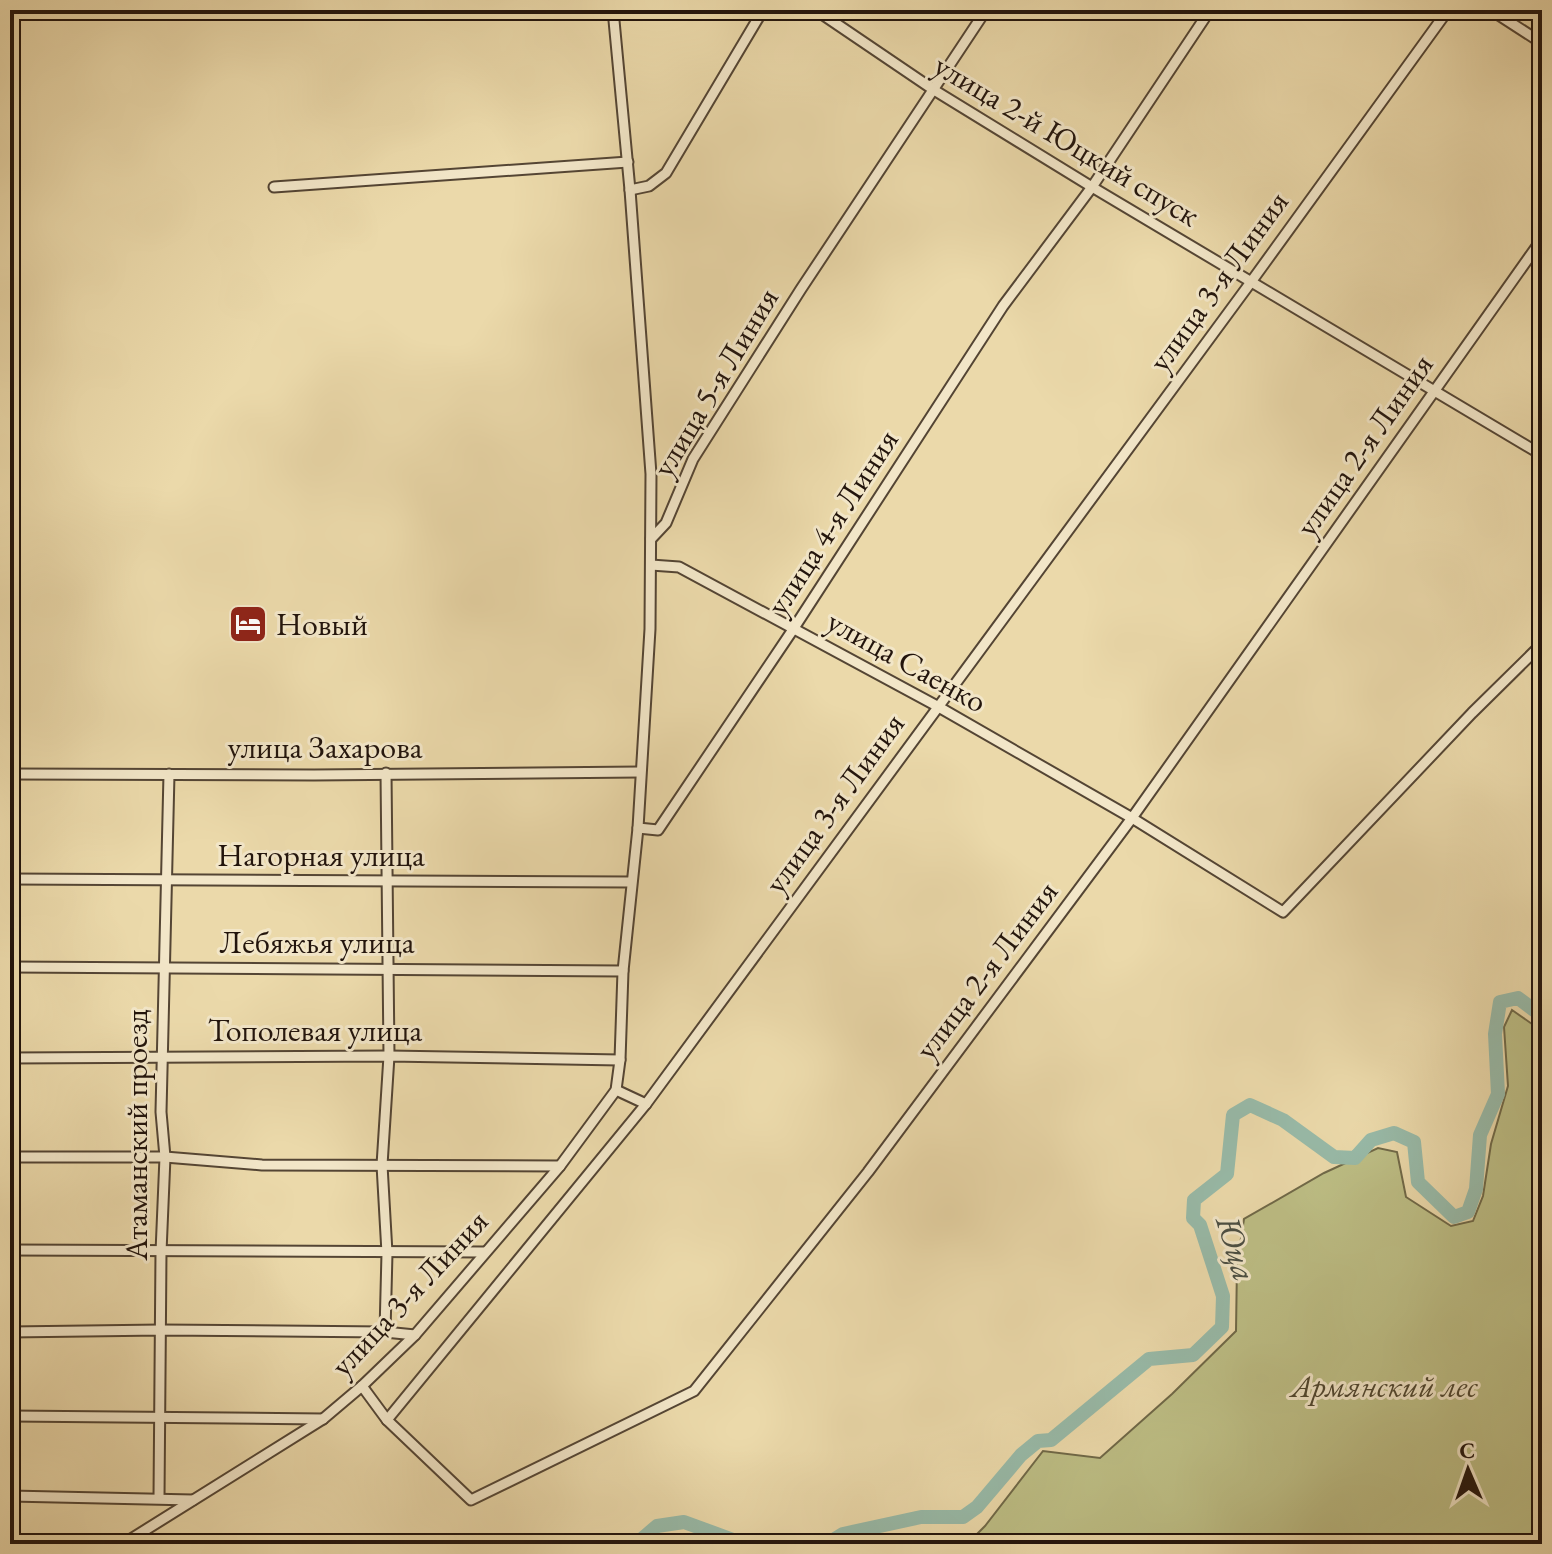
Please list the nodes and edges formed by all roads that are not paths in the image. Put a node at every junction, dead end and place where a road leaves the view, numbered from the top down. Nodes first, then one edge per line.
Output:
1 (613, 10) edge
2 (763, 10) edge
3 (816, 10) edge
4 (986, 10) edge
5 (1210, 10) edge
6 (1448, 10) edge
7 (1491, 10) edge
8 (1542, 43) edge
9 (934, 90) junction
10 (628, 162) junction
11 (274, 187) dead end
12 (1092, 187) junction
13 (630, 190) junction
14 (1542, 239) edge
15 (1251, 282) junction
16 (1434, 392) junction
17 (1542, 455) edge
18 (651, 539) junction
19 (651, 565) junction
20 (794, 628) junction
21 (1542, 644) edge
22 (937, 706) junction
23 (640, 772) junction
24 (386, 773) junction
25 (10, 774) edge
26 (169, 774) junction
27 (1132, 818) junction
28 (638, 828) junction
29 (10, 879) edge
30 (166, 880) junction
31 (387, 882) junction
32 (631, 882) junction
33 (10, 967) edge
34 (163, 968) junction
35 (389, 969) junction
36 (623, 971) junction
37 (162, 1056) junction
38 (389, 1056) junction
39 (10, 1058) edge
40 (620, 1060) junction
41 (616, 1090) junction
42 (646, 1104) junction
43 (10, 1157) edge
44 (165, 1157) junction
45 (382, 1165) junction
46 (560, 1166) junction
47 (10, 1250) edge
48 (161, 1252) junction
49 (485, 1252) junction
50 (387, 1253) junction
51 (161, 1330) junction
52 (10, 1332) edge
53 (385, 1332) junction
54 (415, 1335) junction
55 (362, 1386) junction
56 (10, 1416) edge
57 (159, 1417) junction
58 (323, 1419) junction
59 (387, 1420) junction
60 (10, 1496) edge
61 (159, 1498) junction
62 (193, 1500) junction
63 (123, 1544) edge

1 - 10 street
2 - 13 street
3 - 9 street, улица 2-й Юцкий спуск
4 - 9 street, улица 5-я Линия
5 - 12 street, улица 4-я Линия
6 - 15 street, улица 3-я Линия
7 - 8 street
9 - 12 street, улица 2-й Юцкий спуск
9 - 18 street, улица 5-я Линия
10 - 11 street
10 - 13 street
12 - 15 street, улица 2-й Юцкий спуск
12 - 20 street, улица 4-я Линия
13 - 18 street
14 - 16 street, улица 2-я Линия
15 - 16 street, улица 2-й Юцкий спуск
15 - 22 street, улица 3-я Линия
16 - 17 street, улица 2-й Юцкий спуск
16 - 27 street, улица 2-я Линия
18 - 19 street
19 - 20 street, улица Саенко
19 - 23 street
20 - 22 street, улица Саенко
20 - 28 street, улица 4-я Линия
21 - 27 street, улица Саенко
22 - 27 street, улица Саенко
22 - 42 street, улица 3-я Линия
23 - 24 street, улица Захарова
23 - 28 street
24 - 26 street, улица Захарова
24 - 31 street
25 - 26 street, улица Захарова
26 - 30 street, Атаманский проезд
27 - 59 street, улица 2-я Линия
28 - 32 street
29 - 30 street, Нагорная улица
30 - 31 street, Нагорная улица
30 - 34 street, Атаманский проезд
31 - 32 street, Нагорная улица
31 - 35 street
32 - 36 street
33 - 34 street, Лебяжья улица
34 - 35 street, Лебяжья улица
34 - 37 street, Атаманский проезд
35 - 36 street, Лебяжья улица
35 - 38 street
36 - 40 street
37 - 38 street, Тополевая улица
37 - 39 street, Тополевая улица
37 - 44 street, Атаманский проезд
38 - 40 street, Тополевая улица
38 - 45 street
40 - 41 street
41 - 42 street
41 - 46 street, улица 3-я Линия
42 - 59 street, улица 3-я Линия
43 - 44 street
44 - 45 street
44 - 48 street, Атаманский проезд
45 - 46 street
45 - 50 street
46 - 49 street, улица 3-я Линия
47 - 48 street
48 - 50 street
48 - 51 street, Атаманский проезд
49 - 50 street
49 - 54 street, улица 3-я Линия
50 - 53 street
51 - 52 street
51 - 53 street
51 - 57 street, Атаманский проезд
53 - 54 street
54 - 55 street, улица 3-я Линия
55 - 58 street, улица 3-я Линия
55 - 59 street, улица 2-я Линия
56 - 57 street
57 - 58 street
57 - 61 street, Атаманский проезд
58 - 62 street, улица 3-я Линия
60 - 61 street
61 - 62 street
62 - 63 street, улица 3-я Линия

